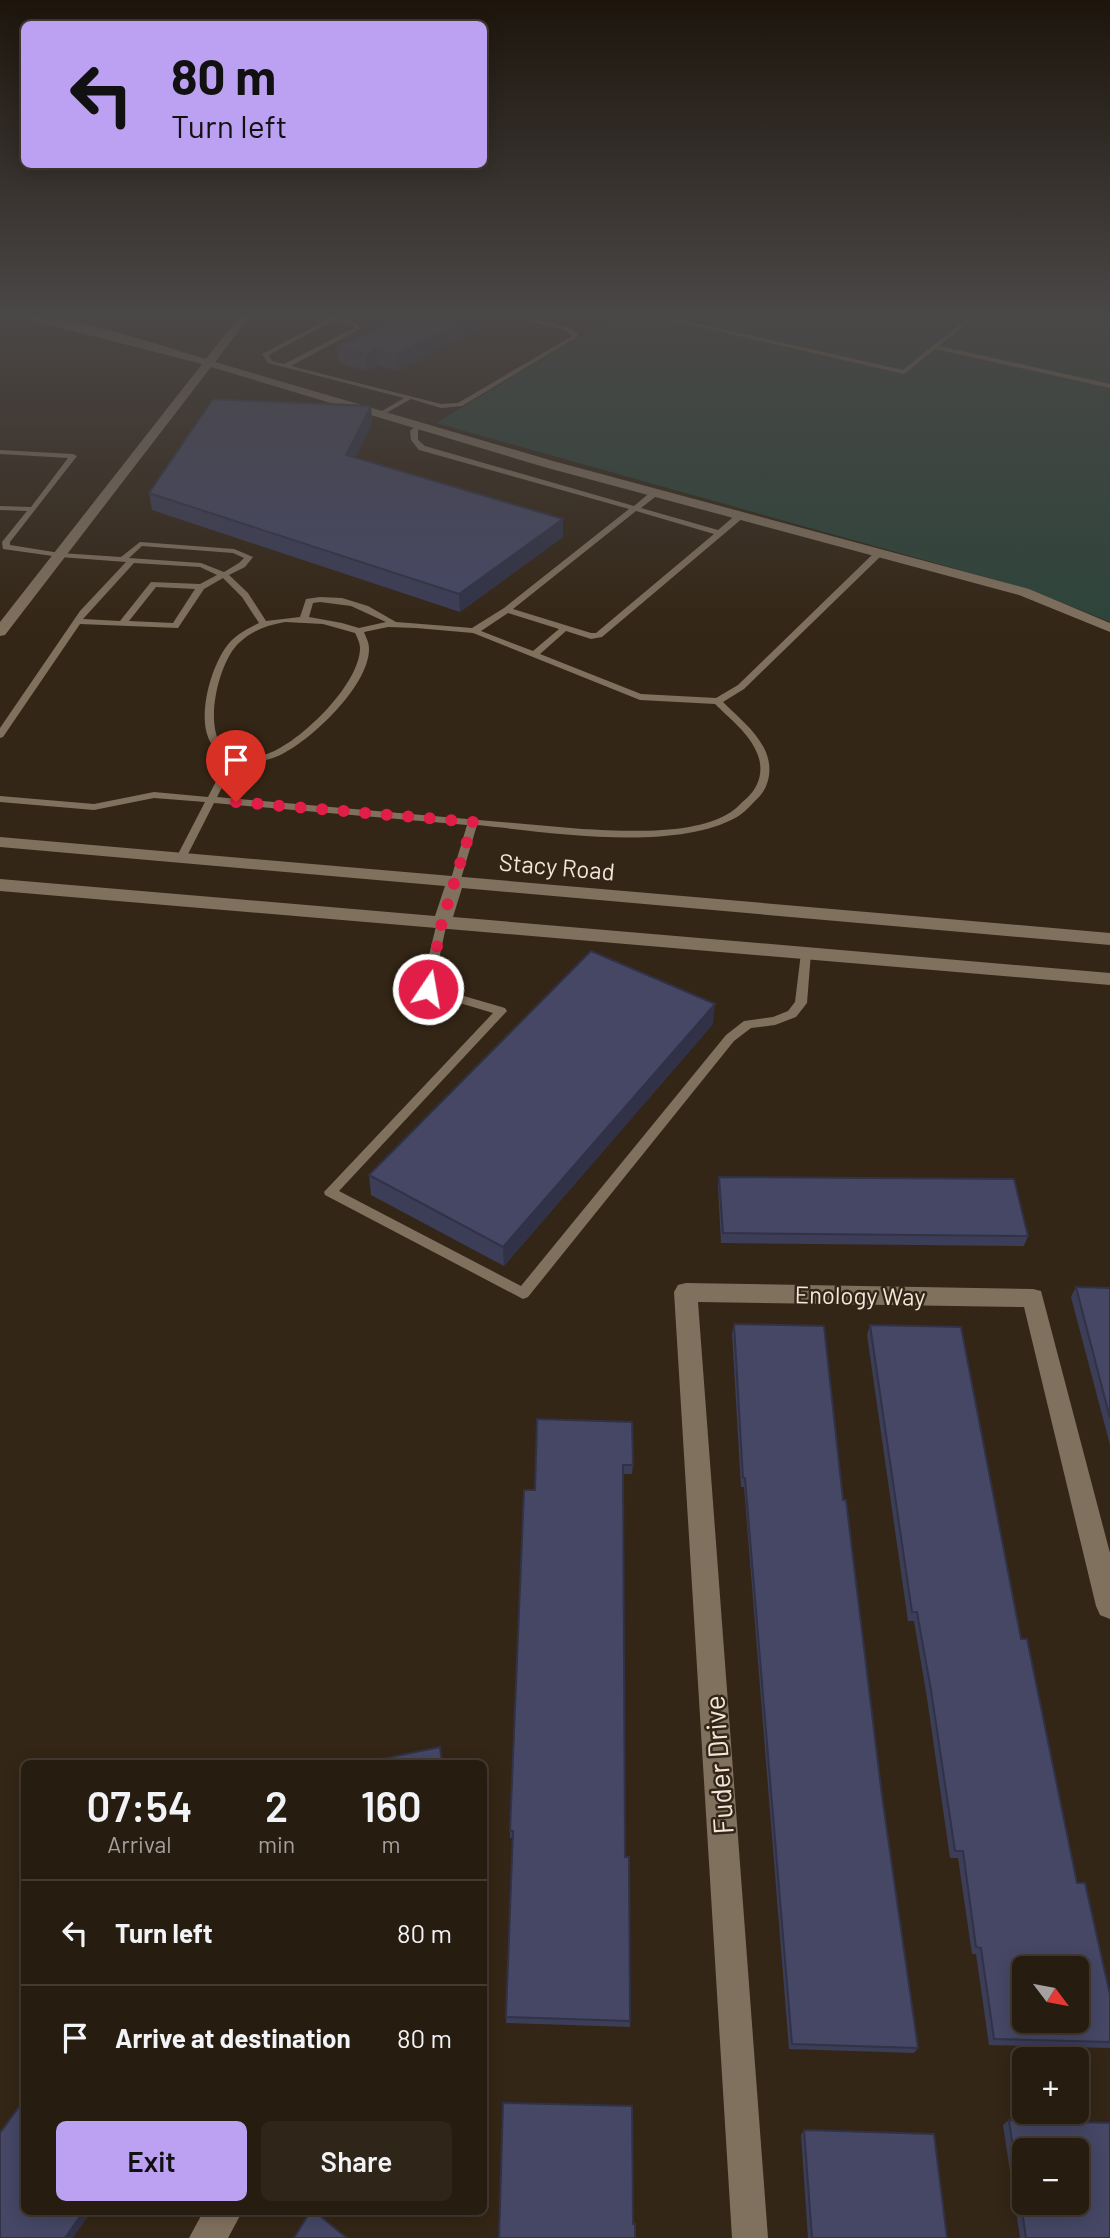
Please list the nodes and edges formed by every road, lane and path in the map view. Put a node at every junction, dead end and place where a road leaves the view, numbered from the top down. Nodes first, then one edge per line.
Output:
1 (164, 420) edge
2 (398, 420) edge
3 (418, 426) junction
4 (0, 452) edge
5 (656, 492) junction
6 (0, 508) edge
7 (33, 509) junction
8 (635, 509) junction
9 (741, 515) junction
10 (720, 533) junction
11 (879, 553) junction
12 (60, 555) junction
13 (128, 559) junction
14 (224, 574) junction
15 (201, 587) junction
16 (507, 610) junction
17 (304, 618) junction
18 (78, 621) junction
19 (123, 623) junction
20 (394, 624) junction
21 (264, 625) junction
22 (565, 628) junction
23 (1110, 628) edge
24 (359, 631) junction
25 (474, 631) junction
26 (0, 632) edge
27 (535, 654) junction
28 (718, 701) junction
29 (0, 735) edge
30 (232, 759) junction
31 (0, 799) edge
32 (210, 799) junction
33 (473, 822) junction
34 (0, 842) edge
35 (181, 858) junction
36 (455, 882) junction
37 (0, 885) edge
38 (442, 922) junction
39 (1110, 939) edge
40 (806, 953) junction
41 (1110, 979) edge
42 (687, 1292) joint
43 (1110, 1606) edge
44 (222, 2215) edge
45 (207, 2238) edge
46 (750, 2238) edge

1 - 12 street
2 - 3 street
3 - 5 street
3 - 8 lane
4 - 7 lane
5 - 8 lane
5 - 9 street
6 - 7 lane
7 - 12 lane
8 - 10 lane
8 - 16 lane
9 - 10 lane
9 - 11 street
10 - 22 lane
11 - 23 street
11 - 28 lane
12 - 13 lane
12 - 26 street
13 - 14 lane
13 - 14 lane
13 - 18 lane
14 - 15 lane
14 - 21 lane
15 - 19 lane
15 - 19 lane
16 - 22 lane
16 - 25 lane
17 - 20 lane
17 - 21 lane
17 - 24 lane
18 - 19 lane
18 - 29 lane
20 - 24 lane
20 - 25 lane
21 - 30 lane
22 - 27 lane
24 - 30 lane
25 - 27 lane
27 - 28 lane
28 - 33 lane
30 - 32 lane
31 - 32 lane
32 - 33 lane
32 - 35 lane
33 - 36 lane
34 - 35 street, Stacy Road
35 - 36 street, Stacy Road
36 - 38 street
36 - 39 street, Stacy Road
37 - 38 street
38 - 40 street
38 - 40 lane
40 - 41 street
42 - 43 street, Enology Way
42 - 46 street, Fuder Drive
44 - 45 street

